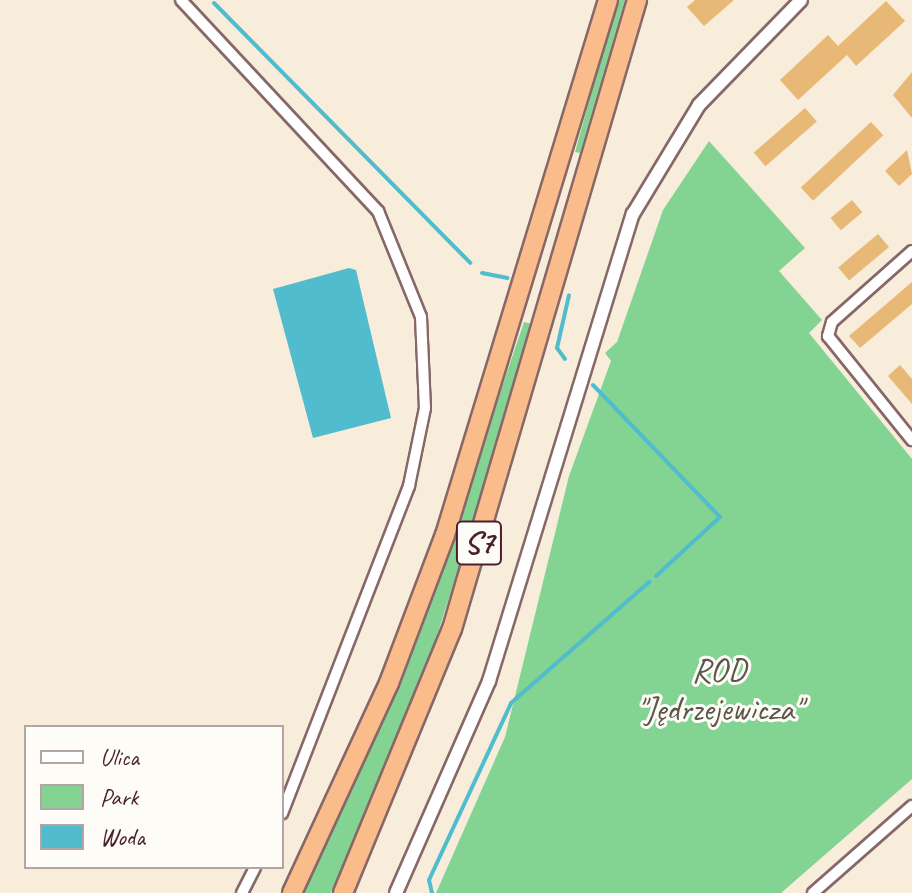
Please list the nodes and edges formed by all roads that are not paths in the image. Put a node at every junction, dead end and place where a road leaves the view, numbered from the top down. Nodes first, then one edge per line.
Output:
1 (181, 0) edge
2 (608, 0) edge
3 (637, 0) edge
4 (801, 0) edge
5 (912, 251) edge
6 (912, 440) edge
7 (912, 806) edge
8 (284, 808) edge
9 (254, 869) edge
10 (242, 893) edge
11 (292, 893) edge
12 (343, 893) edge
13 (396, 893) edge
14 (813, 893) edge

1 - 8 street
2 - 11 highway, S7
3 - 12 highway, S7
4 - 13 street
5 - 6 street
7 - 14 street
9 - 10 street

